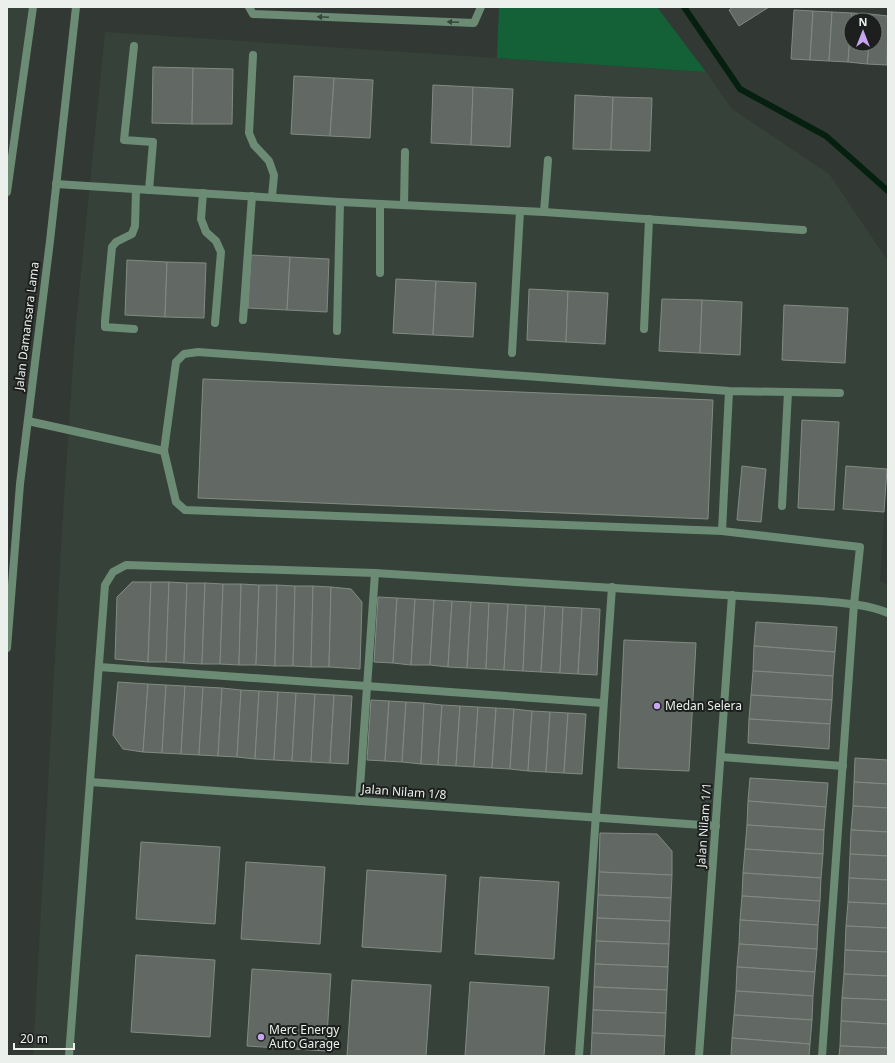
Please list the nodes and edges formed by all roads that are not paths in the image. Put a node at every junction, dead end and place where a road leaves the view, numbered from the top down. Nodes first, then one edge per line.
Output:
1 (33, 7) edge
2 (76, 7) edge
3 (249, 7) edge
4 (481, 7) edge
5 (134, 46) dead end
6 (253, 55) dead end
7 (405, 152) dead end
8 (548, 160) dead end
9 (56, 184) junction
10 (136, 190) junction
11 (149, 190) junction
12 (7, 192) edge
13 (203, 193) junction
14 (252, 196) junction
15 (272, 197) junction
16 (340, 202) junction
17 (380, 204) junction
18 (404, 205) junction
19 (520, 211) junction
20 (544, 212) junction
21 (649, 219) junction
22 (803, 230) dead end
23 (380, 273) dead end
24 (243, 320) dead end
25 (215, 323) dead end
26 (134, 329) dead end
27 (644, 329) dead end
28 (337, 331) dead end
29 (512, 353) dead end
30 (729, 391) junction
31 (788, 392) junction
32 (840, 393) dead end
33 (28, 421) junction
34 (164, 451) junction
35 (782, 506) dead end
36 (722, 531) junction
37 (375, 573) junction
38 (612, 587) junction
39 (732, 595) junction
40 (854, 604) junction
41 (888, 613) edge
42 (7, 648) edge
43 (99, 667) junction
44 (367, 686) junction
45 (604, 703) junction
46 (721, 757) junction
47 (843, 766) junction
48 (90, 782) junction
49 (359, 801) junction
50 (595, 817) junction
51 (716, 826) junction
52 (69, 1056) edge
53 (578, 1056) edge
54 (699, 1056) edge
55 (822, 1056) edge

1 - 12 street
2 - 9 street, Jalan Damansara Lama
4 -> 3 street
5 - 11 street
6 - 15 street
7 - 18 street
8 - 20 street
9 - 10 street
9 - 33 street, Jalan Damansara Lama
10 - 11 street
10 - 26 street
11 - 13 street
13 - 14 street
13 - 25 street
14 - 15 street
14 - 24 street
15 - 16 street
16 - 17 street
16 - 28 street
17 - 18 street
17 - 23 street
18 - 19 street
19 - 20 street
19 - 29 street
20 - 21 street
21 - 22 street
21 - 27 street
30 - 31 street
30 - 34 street
30 - 36 street
31 - 32 street
31 - 35 street
33 - 34 street
33 - 42 street, Jalan Damansara Lama
34 - 36 street
36 - 40 street
37 - 38 street
37 - 43 street
37 - 44 street
38 - 39 street
38 - 45 street
39 - 40 street
39 - 46 street, Jalan Nilam 1/1
40 - 41 street
40 - 47 street
43 - 44 street
43 - 48 street
44 - 45 street
44 - 49 street
45 - 50 street
46 - 47 street
46 - 51 street, Jalan Nilam 1/1
47 - 55 street
48 - 49 street, Jalan Nilam 1/8
48 - 52 street
49 - 50 street, Jalan Nilam 1/8
50 - 51 street, Jalan Nilam 1/8
50 - 53 street
51 - 54 street, Jalan Nilam 1/1

